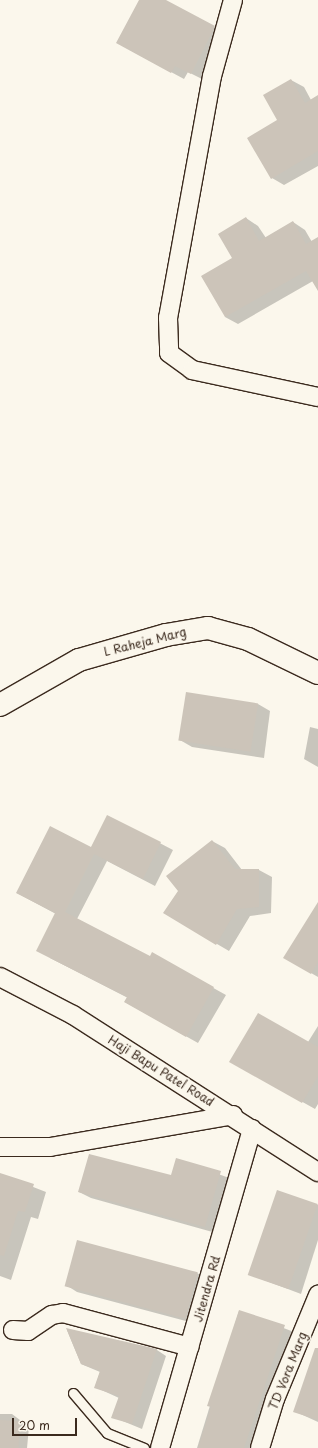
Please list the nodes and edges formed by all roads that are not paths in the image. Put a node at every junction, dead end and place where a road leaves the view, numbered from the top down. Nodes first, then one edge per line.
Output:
1 (233, 0) edge
2 (318, 397) edge
3 (318, 672) edge
4 (0, 705) edge
5 (0, 977) edge
6 (233, 1115) junction
7 (252, 1129) junction
8 (0, 1147) edge
9 (318, 1172) edge
10 (318, 1295) edge
11 (13, 1330) dead end
12 (190, 1347) junction
13 (73, 1393) dead end
14 (144, 1448) edge
15 (160, 1448) edge
16 (260, 1448) edge

1 - 2 street
3 - 4 street, L Raheja Marg
5 - 6 street, Haji Bapu Patel Road
6 - 7 street, Haji Bapu Patel Road
6 - 8 street
7 - 9 street, Haji Bapu Patel Road
7 - 12 street, Jitendra Rd
10 - 16 street, TD Vora Marg
11 - 12 street
12 - 15 street, Jitendra Rd
13 - 14 lane

